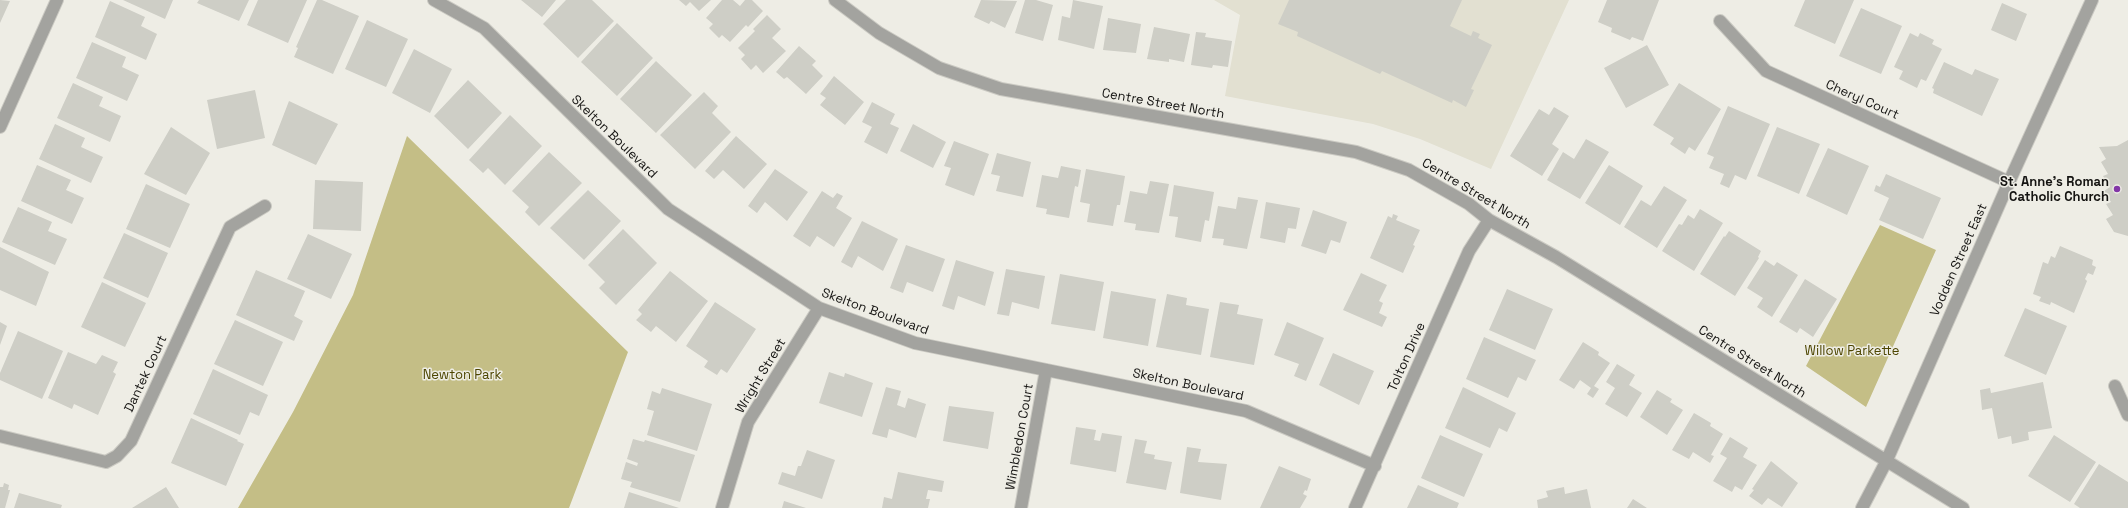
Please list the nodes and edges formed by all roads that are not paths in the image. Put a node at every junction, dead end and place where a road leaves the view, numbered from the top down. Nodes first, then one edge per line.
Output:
1 (57, 0) edge
2 (434, 0) edge
3 (836, 0) edge
4 (2092, 0) edge
5 (1720, 21) dead end
6 (0, 127) edge
7 (2009, 182) junction
8 (265, 206) dead end
9 (1489, 220) junction
10 (819, 308) junction
11 (1046, 370) junction
12 (2115, 386) dead end
13 (2128, 415) edge
14 (0, 436) edge
15 (1886, 462) junction
16 (1374, 466) junction
17 (722, 508) edge
18 (1021, 508) edge
19 (1355, 508) edge
20 (1862, 508) edge
21 (1963, 508) edge

1 - 6 street
2 - 10 street, Skelton Boulevard
3 - 9 street, Centre Street North
4 - 7 street, Vodden Street East
5 - 7 street, Cheryl Court
7 - 15 street, Vodden Street East
8 - 14 street, Dantek Court
9 - 15 street, Centre Street North
9 - 16 street, Tolton Drive
10 - 11 street, Skelton Boulevard
10 - 17 street, Wright Street
11 - 16 street, Skelton Boulevard
11 - 18 street, Wimbledon Court
12 - 13 street
15 - 20 street, Vodden Street East
15 - 21 street, Centre Street North
16 - 19 street, Tolton Drive

